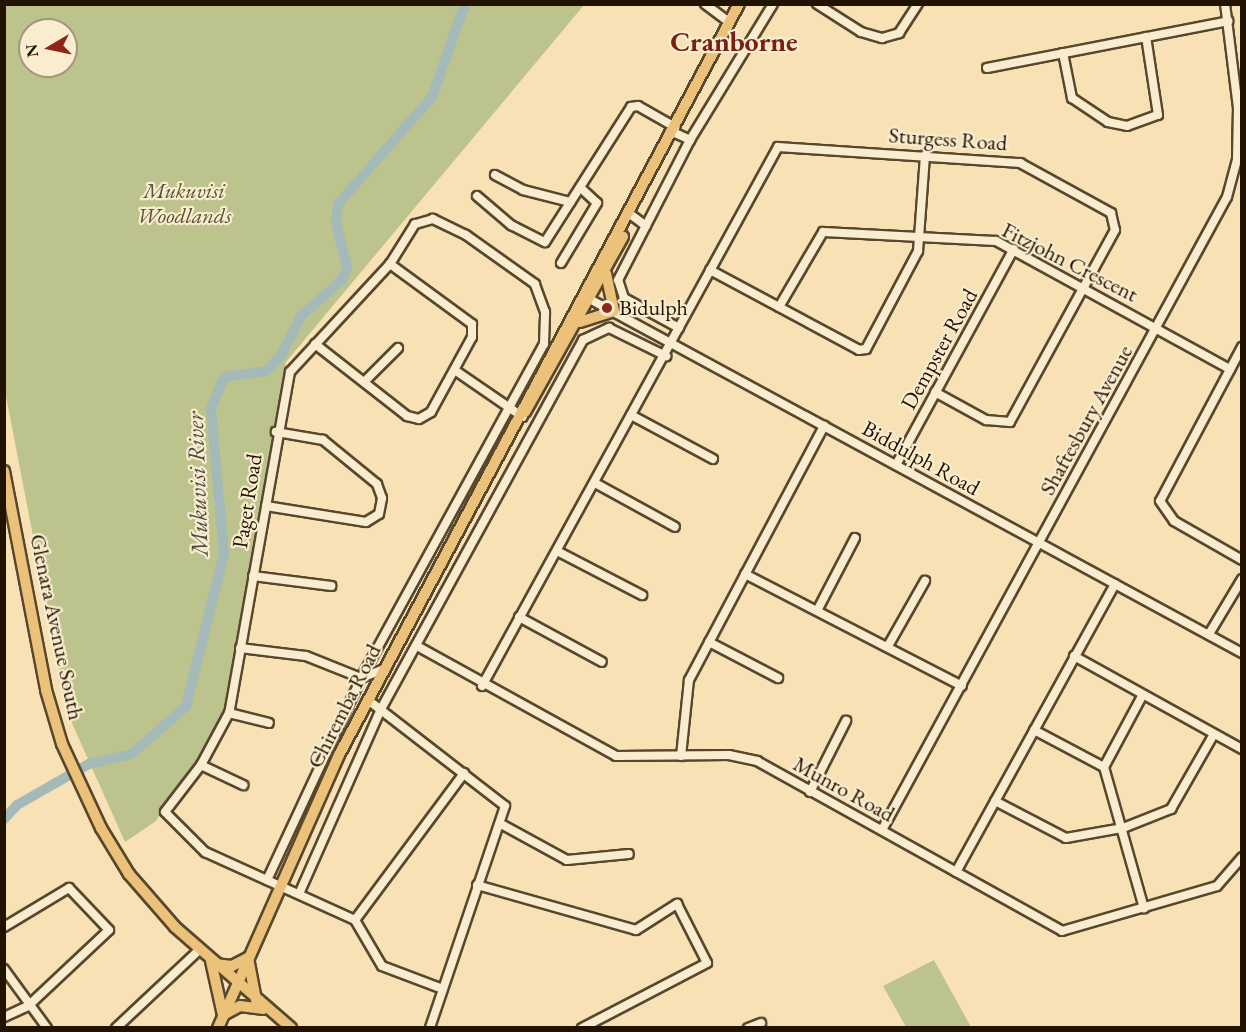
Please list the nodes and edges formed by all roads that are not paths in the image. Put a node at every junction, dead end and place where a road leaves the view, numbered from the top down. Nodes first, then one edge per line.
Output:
1 (705, 4) edge
2 (739, 4) edge
3 (772, 4) edge
4 (817, 4) edge
5 (918, 4) edge
6 (1225, 4) edge
7 (1228, 21) junction
8 (729, 22) junction
9 (1146, 37) junction
10 (1063, 53) junction
11 (987, 68) dead end
12 (674, 130) junction
13 (690, 140) junction
14 (926, 155) junction
15 (495, 175) dead end
16 (580, 187) junction
17 (477, 196) dead end
18 (570, 202) junction
19 (630, 214) junction
20 (645, 226) junction
21 (920, 236) junction
22 (1014, 249) junction
23 (561, 263) dead end
24 (390, 264) junction
25 (710, 270) junction
26 (606, 274) junction
27 (1086, 286) junction
28 (587, 298) junction
29 (779, 307) junction
30 (614, 312) junction
31 (580, 322) junction
32 (679, 328) junction
33 (1157, 328) junction
34 (673, 341) junction
35 (315, 344) junction
36 (543, 344) joint
37 (1242, 347) edge
38 (398, 348) dead end
39 (666, 356) junction
40 (1230, 369) junction
41 (456, 371) junction
42 (364, 382) junction
43 (935, 392) junction
44 (510, 405) junction
45 (524, 415) junction
46 (631, 415) junction
47 (539, 420) junction
48 (824, 426) junction
49 (276, 432) junction
50 (713, 459) dead end
51 (896, 465) junction
52 (4, 471) edge
53 (595, 483) junction
54 (266, 506) junction
55 (448, 520) junction
56 (675, 527) dead end
57 (460, 531) junction
58 (855, 538) dead end
59 (471, 543) junction
60 (1041, 543) junction
61 (557, 551) junction
62 (1242, 560) edge
63 (746, 574) junction
64 (253, 576) junction
65 (1242, 579) edge
66 (925, 581) dead end
67 (1114, 584) junction
68 (331, 586) dead end
69 (642, 595) dead end
70 (818, 609) junction
71 (519, 617) junction
72 (1209, 634) junction
73 (709, 642) junction
74 (417, 646) junction
75 (888, 646) junction
76 (240, 648) junction
77 (1242, 653) edge
78 (1074, 656) junction
79 (602, 662) dead end
80 (384, 669) junction
81 (361, 678) junction
82 (778, 678) dead end
83 (482, 686) junction
84 (962, 686) junction
85 (1142, 696) junction
86 (368, 700) junction
87 (381, 709) junction
88 (229, 713) junction
89 (846, 721) dead end
90 (269, 723) dead end
91 (1034, 730) junction
92 (1214, 734) junction
93 (1242, 749) edge
94 (681, 756) junction
95 (201, 765) junction
96 (1104, 768) junction
97 (464, 773) junction
98 (243, 785) dead end
99 (810, 792) junction
100 (995, 801) junction
101 (501, 824) junction
102 (1123, 828) junction
103 (882, 830) junction
104 (629, 854) dead end
105 (1242, 857) edge
106 (956, 872) junction
107 (267, 880) junction
108 (477, 885) junction
109 (280, 887) junction
110 (298, 894) junction
111 (1144, 908) junction
112 (355, 920) junction
113 (4, 927) edge
114 (199, 950) junction
115 (248, 958) junction
116 (213, 962) junction
117 (4, 969) edge
118 (237, 983) junction
119 (442, 989) junction
120 (256, 1000) junction
121 (28, 1006) junction
122 (267, 1010) junction
123 (223, 1015) junction
124 (4, 1017) edge
125 (761, 1023) dead end
126 (47, 1028) edge
127 (116, 1028) edge
128 (218, 1028) edge
129 (291, 1028) edge
130 (430, 1028) edge
131 (582, 1028) edge
132 (748, 1028) edge

1 - 8 street
2 - 8 main road, Chiremba Road
3 - 13 street
4 - 5 street
6 - 7 street, Shaftesbury Avenue
7 - 9 street
7 - 33 street, Shaftesbury Avenue
8 - 12 main road, Chiremba Road
9 - 10 street
9 - 10 street
10 - 11 street
12 - 13 street
12 - 16 street
12 - 19 main road, Chiremba Road
13 - 20 street
14 - 21 street
14 - 25 street, Sturgess Road
14 - 27 street, Sturgess Road
15 - 18 street
16 - 18 street
16 - 23 street
17 - 18 street
19 - 20 street
19 - 26 main road, Chiremba Road
19 - 28 main road, Chiremba Road
20 - 32 street
21 - 22 street, Fitzjohn Crescent
21 - 29 street, Fitzjohn Crescent
21 - 29 street
22 - 27 street, Fitzjohn Crescent
22 - 43 street, Dempster Road
24 - 35 street, Paget Road
24 - 36 street, Paget Road
24 - 41 street
25 - 29 street
25 - 32 street, Sturgess Road
26 - 28 main road, Chiremba Road
26 - 30 main road
27 - 33 street, Fitzjohn Crescent
27 - 43 street, Sturgess Road
28 - 30 street, Biddulph Road
28 - 31 main road, Chiremba Road
28 - 45 main road, Chiremba Road
30 - 31 main road
30 - 34 street, Biddulph Road
31 - 45 main road, Chiremba Road
32 - 34 street, Sturgess Road
33 - 40 street, Fitzjohn Crescent
33 - 60 street, Shaftesbury Avenue
34 - 39 street, Sturgess Road
34 - 48 street, Biddulph Road
35 - 42 street
35 - 49 street, Paget Road
36 - 44 street, Chiremba Road
37 - 40 street
38 - 42 street
39 - 46 street, Sturgess Road
39 - 47 street
40 - 62 street
41 - 42 street
41 - 44 street
43 - 51 street, Dempster Road
44 - 45 street
44 - 55 street, Chiremba Road
45 - 47 street
45 - 57 main road, Chiremba Road
46 - 50 street
46 - 53 street, Sturgess Road
47 - 59 street
48 - 51 street, Biddulph Road
48 - 63 street
49 - 54 street, Paget Road
49 - 54 street
51 - 60 street, Biddulph Road
52 - 114 main road, Glenara Avenue South
53 - 56 street
53 - 61 street, Sturgess Road
54 - 64 street, Paget Road
55 - 57 street
55 - 81 street, Chiremba Road
57 - 59 street
57 - 80 main road, Chiremba Road
58 - 70 street
59 - 74 street
60 - 67 street, Biddulph Road
60 - 84 street, Shaftesbury Avenue
61 - 69 street
61 - 71 street, Sturgess Road
63 - 70 street
63 - 73 street
64 - 68 street
64 - 76 street, Paget Road
65 - 72 street
66 - 75 street
67 - 72 street, Biddulph Road
67 - 78 street
70 - 75 street
71 - 79 street
71 - 83 street, Sturgess Road
72 - 77 street, Biddulph Road
73 - 82 street
73 - 94 street
74 - 83 street, Munro Road
74 - 87 street
75 - 84 street
76 - 81 street
76 - 88 street, Paget Road
78 - 85 street
78 - 91 street
80 - 81 street
80 - 86 main road, Chiremba Road
81 - 107 street, Chiremba Road
83 - 94 street, Munro Road
84 - 103 street, Shaftesbury Avenue
85 - 92 street
85 - 96 street
86 - 87 street
86 - 109 main road, Chiremba Road
87 - 97 street
87 - 110 street
88 - 90 street
88 - 95 street, Paget Road
89 - 99 street
91 - 96 street
91 - 100 street
92 - 93 street
92 - 102 street
94 - 99 street, Munro Road
95 - 98 street
95 - 107 street, Paget Road
96 - 102 street
97 - 101 street
97 - 112 street
99 - 103 street, Munro Road
100 - 102 street
100 - 106 street
101 - 104 street
101 - 108 street
102 - 111 street
103 - 106 street, Munro Road
105 - 111 street, Munro Road
106 - 111 street, Munro Road
107 - 109 street
108 - 119 street
108 - 131 street
109 - 110 street
109 - 115 main road, Chiremba Road
110 - 112 street
112 - 119 street
113 - 121 street
114 - 116 main road, Glenara Avenue South
114 - 127 street
115 - 116 main road
115 - 118 main road, Chiremba Road
115 - 120 main road
116 - 118 main road, Glenara Avenue South
116 - 123 main road
117 - 121 street
118 - 120 main road, Glenara Avenue South
118 - 123 main road, Chiremba Road
119 - 130 street
120 - 122 main road, Glenara Avenue South
121 - 124 street
121 - 126 street
122 - 123 main road
122 - 129 main road, Glenara Avenue South
123 - 128 main road, Chiremba Road
125 - 132 street

